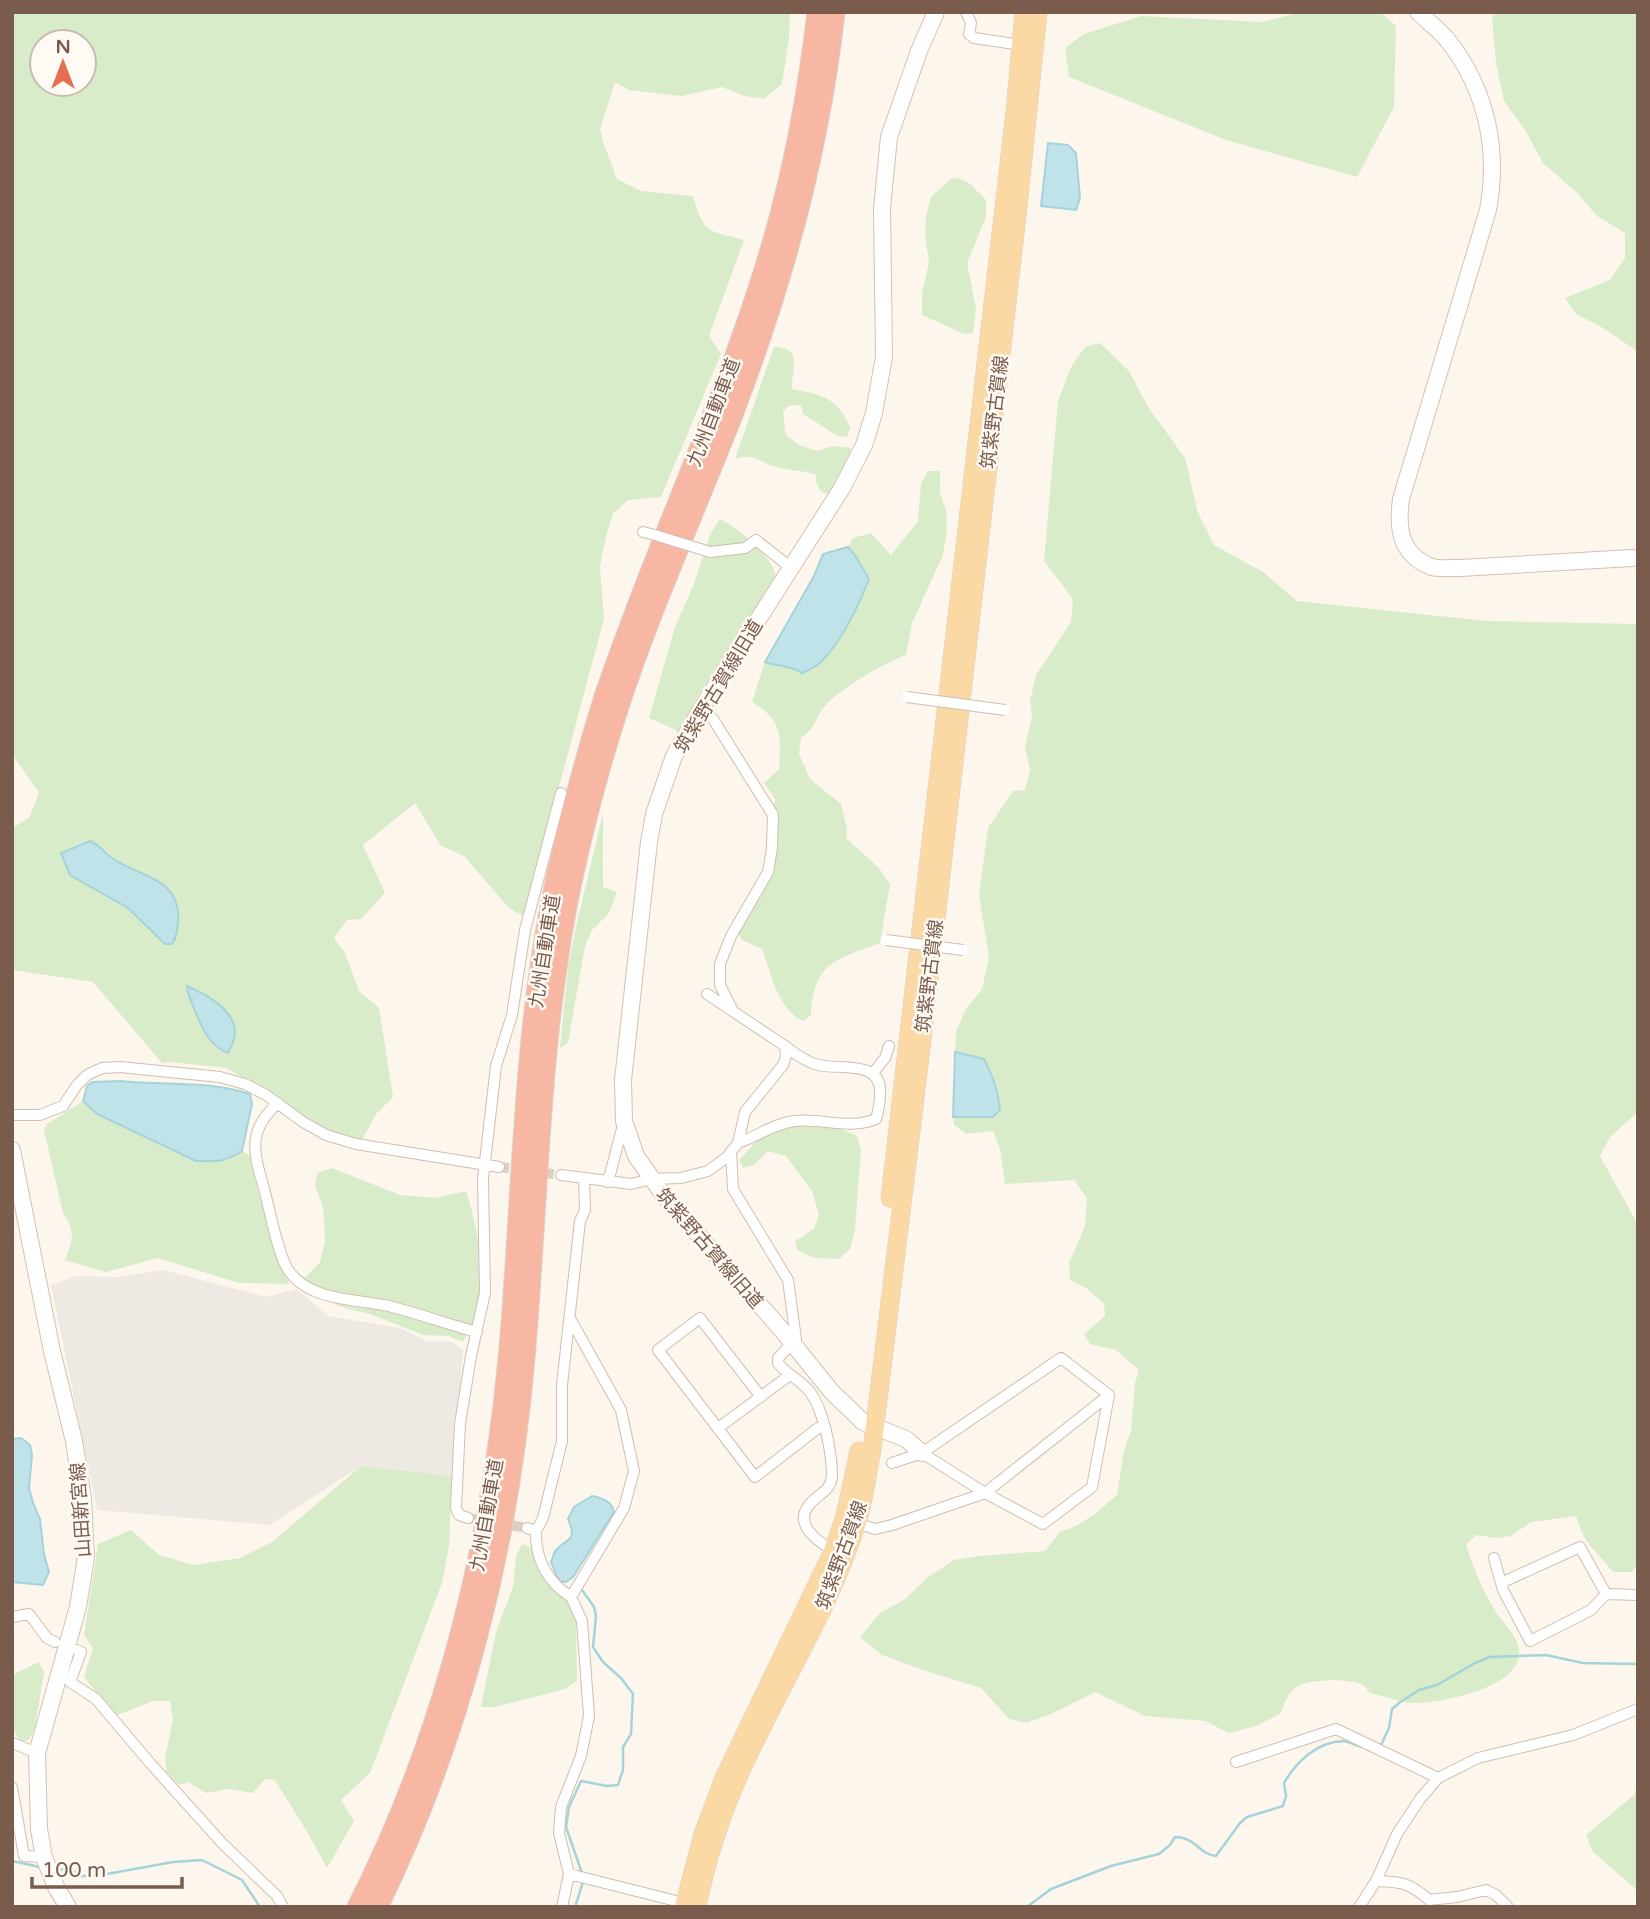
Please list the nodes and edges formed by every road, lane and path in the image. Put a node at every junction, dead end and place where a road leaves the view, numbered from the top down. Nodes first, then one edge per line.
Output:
1 (817, 12) edge
2 (835, 12) edge
3 (936, 12) edge
4 (966, 12) edge
5 (1024, 12) edge
6 (1038, 12) edge
7 (1418, 12) edge
8 (1021, 45) junction
9 (643, 531) dead end
10 (1632, 558) dead end
11 (790, 568) junction
12 (907, 697) dead end
13 (701, 709) junction
14 (1004, 710) dead end
15 (561, 793) dead end
16 (886, 940) dead end
17 (963, 950) dead end
18 (707, 994) dead end
19 (733, 1012) junction
20 (785, 1046) junction
21 (889, 1046) dead end
22 (873, 1073) junction
23 (278, 1103) junction
24 (12, 1115) edge
25 (624, 1121) junction
26 (735, 1147) junction
27 (12, 1150) edge
28 (486, 1164) junction
29 (499, 1167) tunnel mouth
30 (562, 1175) tunnel mouth
31 (584, 1179) junction
32 (651, 1179) junction
33 (608, 1182) junction
34 (571, 1320) junction
35 (477, 1332) junction
36 (793, 1344) junction
37 (790, 1376) junction
38 (1109, 1395) junction
39 (761, 1397) junction
40 (869, 1424) junction
41 (825, 1426) junction
42 (718, 1428) junction
43 (922, 1453) junction
44 (892, 1463) dead end
45 (985, 1493) junction
46 (468, 1518) dead end
47 (856, 1523) junction
48 (833, 1551) junction
49 (1494, 1558) dead end
50 (1501, 1583) junction
51 (1606, 1594) junction
52 (1638, 1595) edge
53 (571, 1597) junction
54 (12, 1617) edge
55 (55, 1642) dead end
56 (78, 1650) dead end
57 (1638, 1709) edge
58 (12, 1743) edge
59 (37, 1753) junction
60 (1236, 1762) dead end
61 (1438, 1778) junction
62 (12, 1787) edge
63 (44, 1857) junction
64 (569, 1874) junction
65 (1376, 1881) junction
66 (691, 1905) edge
67 (68, 1907) edge
68 (282, 1907) edge
69 (357, 1907) edge
70 (378, 1907) edge
71 (562, 1907) edge
72 (1359, 1907) edge
73 (1508, 1907) edge

1 - 69 highway, 九州自動車道
2 - 70 highway, 九州自動車道
3 - 11 street, 筑紫野古賀線旧道
4 - 8 street
5 - 8 main road, 筑紫野古賀線
6 - 40 main road, 筑紫野古賀線
7 - 10 street
8 - 40 main road, 筑紫野古賀線
9 - 11 street, bridge
11 - 13 street, 筑紫野古賀線旧道
12 - 14 street, bridge
13 - 19 street
13 - 25 street, 筑紫野古賀線旧道
15 - 28 street
16 - 17 street, bridge
18 - 19 street
19 - 20 street
20 - 22 street
20 - 26 street
21 - 22 street
22 - 26 street
23 - 24 street
23 - 28 street
23 - 35 street
25 - 32 street, 筑紫野古賀線旧道
25 - 33 street
26 - 32 street
26 - 36 street
27 - 59 street, 山田新宮線
28 - 29 street
28 - 35 street
30 - 31 street
31 - 33 street
31 - 34 street
32 - 33 street
32 - 36 street, 筑紫野古賀線旧道
34 - 53 street
34 - 53 street
35 - 46 street
36 - 37 street
36 - 40 street, 筑紫野古賀線旧道
37 - 39 street
37 - 41 street
38 - 43 street
38 - 45 street
38 - 45 street
39 - 42 street
39 - 42 street
40 - 43 street
40 - 47 main road, 筑紫野古賀線
40 - 48 main road, 筑紫野古賀線
41 - 42 street
41 - 48 street
43 - 44 street
43 - 45 street
45 - 47 street
47 - 66 main road, 筑紫野古賀線
48 - 66 main road, 筑紫野古賀線
49 - 50 street
50 - 51 street
50 - 51 street
51 - 52 street
53 - 64 street
54 - 55 street
56 - 68 street
57 - 61 street
58 - 59 street
59 - 63 street, 山田新宮線
60 - 61 street
61 - 65 street
62 - 63 street
63 - 67 street, 山田新宮線
64 - 66 street
64 - 71 street
65 - 72 street
65 - 73 street

